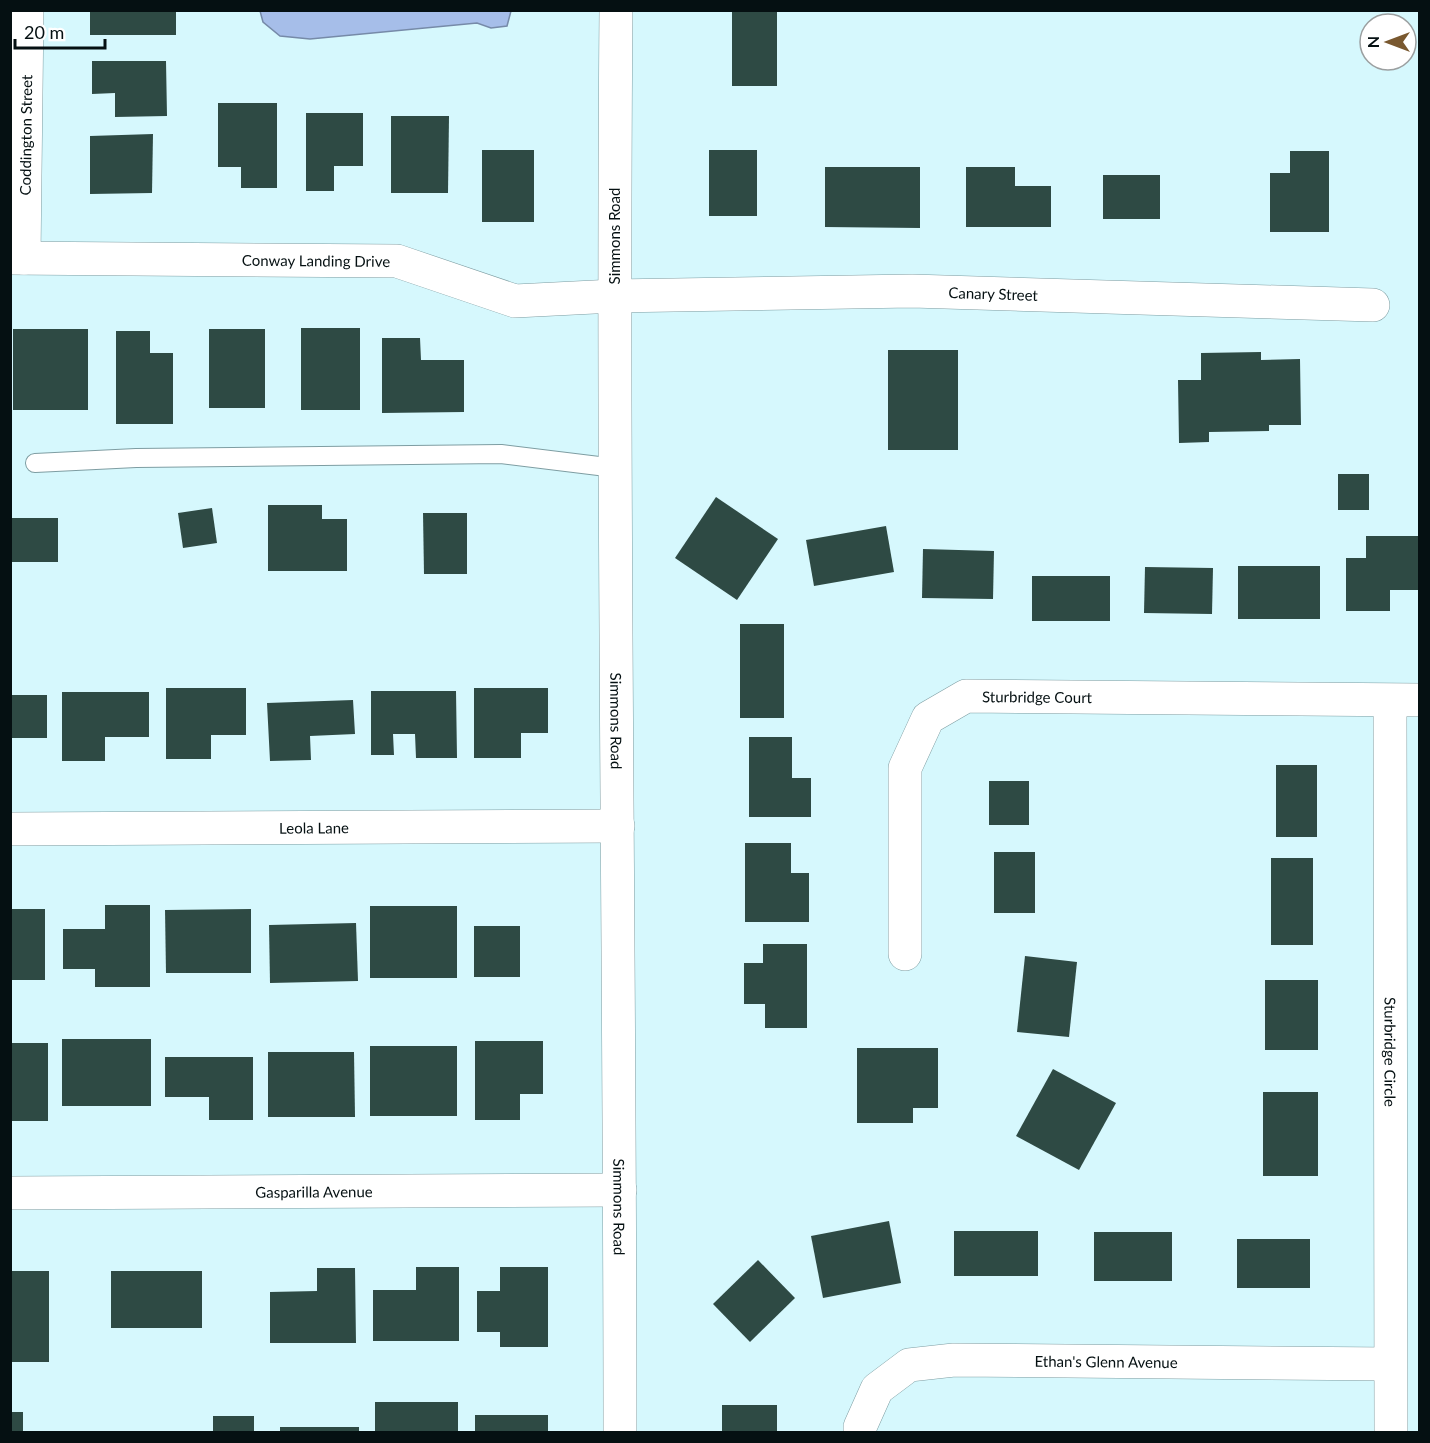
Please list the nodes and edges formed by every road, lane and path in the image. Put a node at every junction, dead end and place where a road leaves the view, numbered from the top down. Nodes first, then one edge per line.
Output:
1 (27, 10) edge
2 (616, 10) edge
3 (17, 258) edge
4 (614, 296) junction
5 (1374, 305) dead end
6 (35, 463) dead end
7 (615, 468) junction
8 (1405, 700) edge
9 (618, 826) junction
10 (10, 829) edge
11 (905, 954) dead end
12 (620, 1190) junction
13 (10, 1193) edge
14 (1390, 1364) junction
15 (620, 1432) edge
16 (860, 1432) edge
17 (1391, 1432) edge

1 - 3 street, Coddington Street
2 - 4 street, Simmons Road
3 - 4 street, Conway Landing Drive
4 - 5 street, Canary Street
4 - 7 street, Simmons Road
6 - 7 lane
7 - 9 street, Simmons Road
8 - 11 street, Sturbridge Court
8 - 14 street, Sturbridge Circle
9 - 10 street, Leola Lane
9 - 12 street, Simmons Road
12 - 13 street, Gasparilla Avenue
12 - 15 street, Simmons Road
14 - 16 street, Ethan's Glenn Avenue
14 - 17 street, Sturbridge Circle

